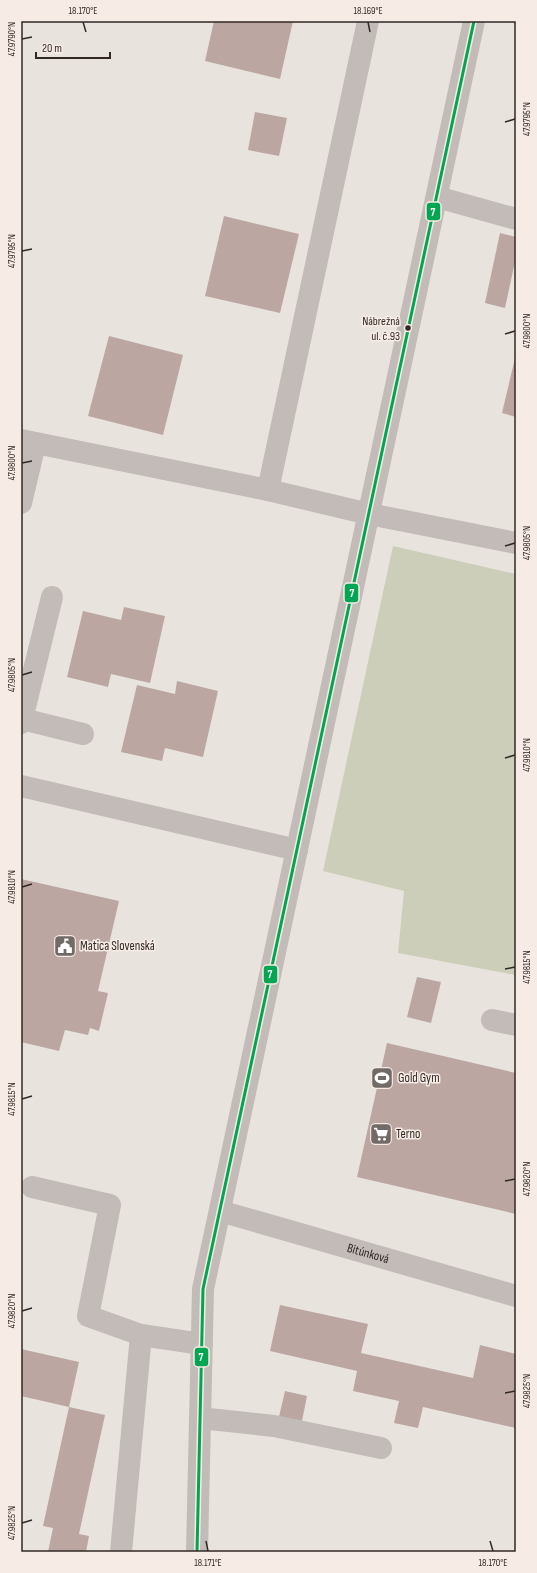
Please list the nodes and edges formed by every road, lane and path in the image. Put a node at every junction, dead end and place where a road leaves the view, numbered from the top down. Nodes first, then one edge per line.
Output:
1 (368, 21) edge
2 (474, 21) edge
3 (437, 197) junction
4 (516, 219) edge
5 (28, 442) edge
6 (268, 490) junction
7 (21, 503) edge
8 (369, 514) junction
9 (516, 543) edge
10 (52, 597) dead end
11 (22, 721) edge
12 (83, 734) dead end
13 (21, 786) edge
14 (297, 850) junction
15 (492, 1020) dead end
16 (516, 1025) edge
17 (32, 1187) dead end
18 (220, 1211) junction
19 (516, 1296) edge
20 (141, 1336) junction
21 (202, 1344) junction
22 (200, 1418) junction
23 (381, 1448) dead end
24 (121, 1552) edge
25 (196, 1552) edge

1 - 6 street
2 - 3 street
3 - 4 street
3 - 8 street
5 - 6 street
5 - 7 street
6 - 8 street
8 - 9 street
8 - 14 street
10 - 11 street
11 - 12 street
13 - 14 street
14 - 18 street
15 - 16 street
17 - 20 street
18 - 19 street, Bitúnková
18 - 21 street
20 - 21 street
20 - 24 street
21 - 22 street
22 - 23 street
22 - 25 street

